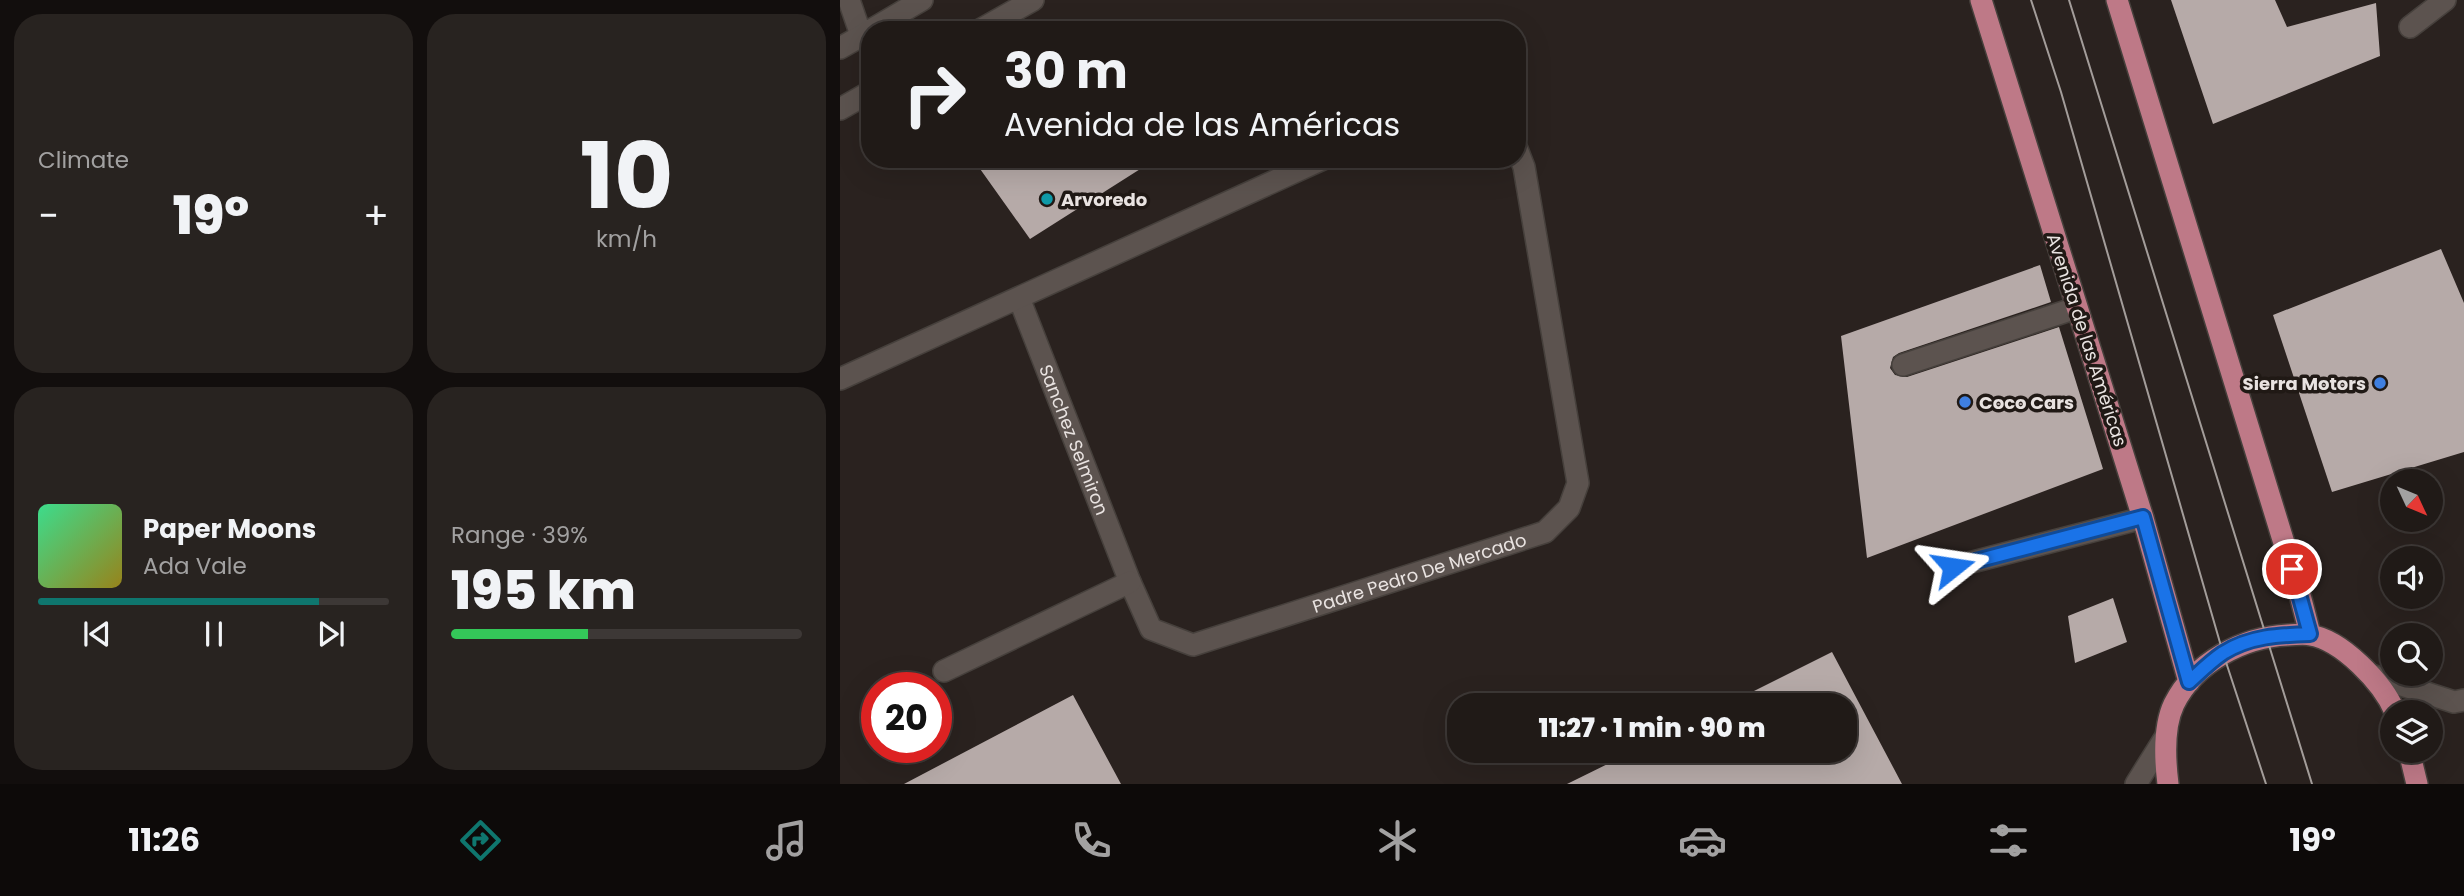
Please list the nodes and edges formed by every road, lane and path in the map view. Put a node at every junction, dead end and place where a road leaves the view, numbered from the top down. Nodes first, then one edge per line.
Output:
1 (849, 0) edge
2 (922, 0) edge
3 (1033, 0) edge
4 (1981, 0) edge
5 (2117, 0) edge
6 (2445, 0) edge
7 (861, 21) edge
8 (886, 21) edge
9 (996, 21) edge
10 (2410, 27) dead end
11 (861, 36) edge
12 (840, 48) edge
13 (861, 97) edge
14 (840, 109) edge
15 (1304, 168) edge
16 (1524, 168) edge
17 (1019, 298) junction
18 (2076, 307) junction
19 (1903, 365) dead end
20 (840, 379) edge
21 (2143, 517) junction
22 (1953, 567) dead end
23 (1130, 582) junction
24 (2310, 634) junction
25 (1193, 645) joint
26 (944, 671) dead end
27 (2371, 675) junction
28 (2189, 682) junction
29 (2389, 700) edge
30 (2464, 700) edge
31 (2166, 736) junction
32 (2412, 763) edge
33 (2136, 784) edge
34 (2168, 784) edge
35 (2417, 784) edge

1 - 7 street
2 - 8 street
3 - 9 street
4 - 18 main road, Avenida de las Américas
5 - 24 main road
6 - 10 street
11 - 12 street
13 - 14 street
15 - 17 street
16 - 25 street, Padre Pedro De Mercado
17 - 20 street
17 - 23 street, Sanchez Selmiron
18 - 19 street
18 - 21 main road, Avenida de las Américas
21 - 22 street
21 - 28 main road, Avenida de las Américas
23 - 25 street, Sanchez Selmiron
23 - 26 street
24 - 27 main road
24 - 28 main road
27 - 29 main road
27 - 30 street
28 - 31 main road
31 - 33 street
31 - 34 main road
32 - 35 main road

